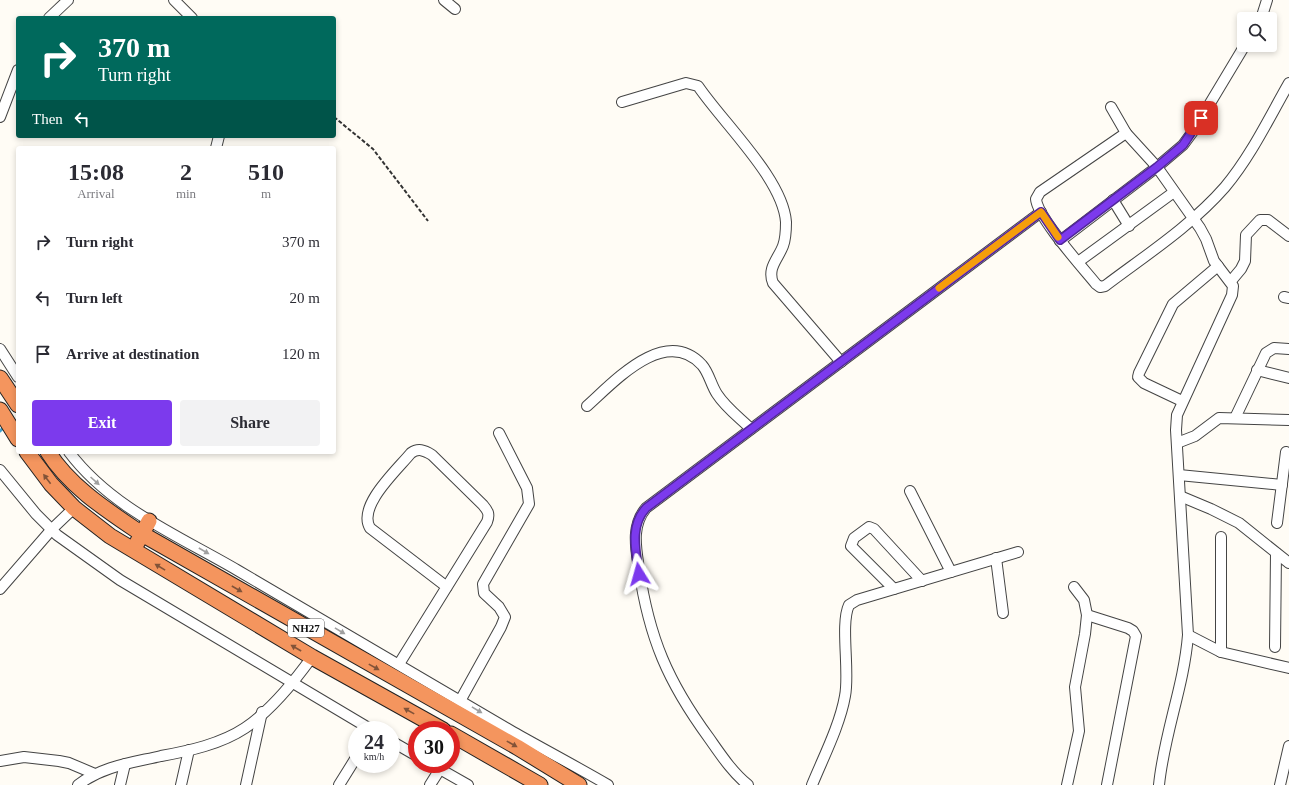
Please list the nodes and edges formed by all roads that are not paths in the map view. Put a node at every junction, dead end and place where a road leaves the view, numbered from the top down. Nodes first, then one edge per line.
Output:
1 (68, 0) edge
2 (174, 0) edge
3 (444, 0) edge
4 (1267, 0) edge
5 (455, 9) dead end
6 (1263, 12) edge
7 (51, 16) edge
8 (190, 16) edge
9 (1241, 52) edge
10 (16, 75) edge
11 (1289, 82) edge
12 (622, 102) dead end
13 (1111, 107) dead end
14 (0, 117) edge
15 (1126, 133) junction
16 (1157, 167) junction
17 (1174, 192) junction
18 (1113, 200) junction
19 (1041, 212) junction
20 (1193, 219) junction
21 (1129, 226) junction
22 (1289, 236) edge
23 (1060, 240) junction
24 (1078, 262) junction
25 (1216, 263) junction
26 (1231, 281) junction
27 (0, 349) edge
28 (1289, 349) edge
29 (841, 362) junction
30 (1257, 370) junction
31 (16, 374) edge
32 (0, 378) edge
33 (1289, 378) edge
34 (1182, 401) junction
35 (16, 402) edge
36 (587, 406) dead end
37 (0, 410) edge
38 (1235, 418) junction
39 (1289, 420) edge
40 (751, 429) junction
41 (499, 433) dead end
42 (16, 435) edge
43 (1177, 443) junction
44 (1286, 452) dead end
45 (28, 454) edge
46 (50, 454) edge
47 (71, 454) edge
48 (0, 470) edge
49 (1179, 475) junction
50 (1282, 485) junction
51 (910, 491) dead end
52 (1180, 496) junction
53 (74, 508) junction
54 (149, 521) junction
55 (1276, 523) dead end
56 (52, 529) junction
57 (142, 534) junction
58 (1221, 537) dead end
59 (133, 550) junction
60 (1018, 552) dead end
61 (1276, 553) junction
62 (996, 558) junction
63 (1289, 563) edge
64 (950, 572) junction
65 (922, 581) junction
66 (447, 587) junction
67 (1074, 587) dead end
68 (0, 589) edge
69 (894, 589) junction
70 (1003, 613) dead end
71 (1087, 615) junction
72 (1188, 635) junction
73 (1275, 647) dead end
74 (1221, 652) junction
75 (312, 657) junction
76 (399, 664) junction
77 (1289, 668) edge
78 (293, 684) junction
79 (460, 701) junction
80 (262, 712) junction
81 (357, 721) edge
82 (427, 721) edge
83 (460, 739) edge
84 (1289, 746) edge
85 (189, 750) junction
86 (0, 761) edge
87 (125, 764) junction
88 (348, 771) edge
89 (434, 773) edge
90 (448, 773) edge
91 (95, 774) junction
92 (78, 785) edge
93 (120, 785) edge
94 (181, 785) edge
95 (246, 785) edge
96 (340, 785) edge
97 (430, 785) edge
98 (468, 785) edge
99 (540, 785) edge
100 (579, 785) edge
101 (608, 785) edge
102 (748, 785) edge
103 (812, 785) edge
104 (1067, 785) edge
105 (1106, 785) edge
106 (1159, 785) edge
107 (1280, 785) edge

1 - 7 street
2 - 8 street
3 - 5 street
4 - 6 street
9 - 16 street
10 - 14 street
11 - 20 street
12 - 29 street
13 - 15 street
15 - 16 street
15 - 19 street
16 - 17 street
16 - 18 street
17 - 20 street
17 - 21 street
18 - 21 street
18 - 23 street
19 - 23 street
19 - 29 street
20 - 24 street
20 - 25 street
21 - 24 street
22 - 26 street
23 - 24 street
25 - 26 street
25 - 34 street
26 - 34 street
27 - 31 street
28 - 30 street
29 - 40 street
30 - 33 street
30 - 38 street
32 - 35 highway
34 - 43 street
36 - 40 street
37 - 42 highway
38 - 39 street
38 - 43 street
40 - 102 street
41 - 79 street
43 - 49 street
44 - 50 street
53 -> 45 highway, NH27
46 - 57 highway, NH27
47 -> 54 street
48 - 56 street
49 - 50 street
49 - 52 street
50 - 55 street
51 - 64 street
52 - 61 street
52 - 72 street
53 - 56 street
53 - 59 highway, NH27
54 - 57 highway
54 -> 76 street
56 - 68 street
56 - 78 street
57 - 59 highway
57 -> 100 highway, NH27
58 - 74 street
75 -> 59 highway, NH27
60 - 62 street
61 - 63 street
61 - 73 street
62 - 64 street
62 - 70 street
64 - 65 street
65 - 69 street
65 - 69 street
66 - 66 street
66 - 76 street
67 - 71 street
69 - 103 street
71 - 104 street
71 - 105 street
72 - 74 street
72 - 106 street
74 - 77 street
75 - 78 street
82 -> 75 highway, NH27
76 - 79 street
78 - 80 street
78 - 81 street
79 -> 101 street
80 - 85 street
80 - 95 street
83 - 99 highway
84 - 107 street
85 - 87 street
85 - 94 street
86 - 91 street
87 - 91 street
87 - 93 street
88 - 96 street
89 - 97 street
90 - 98 street
91 - 92 street

